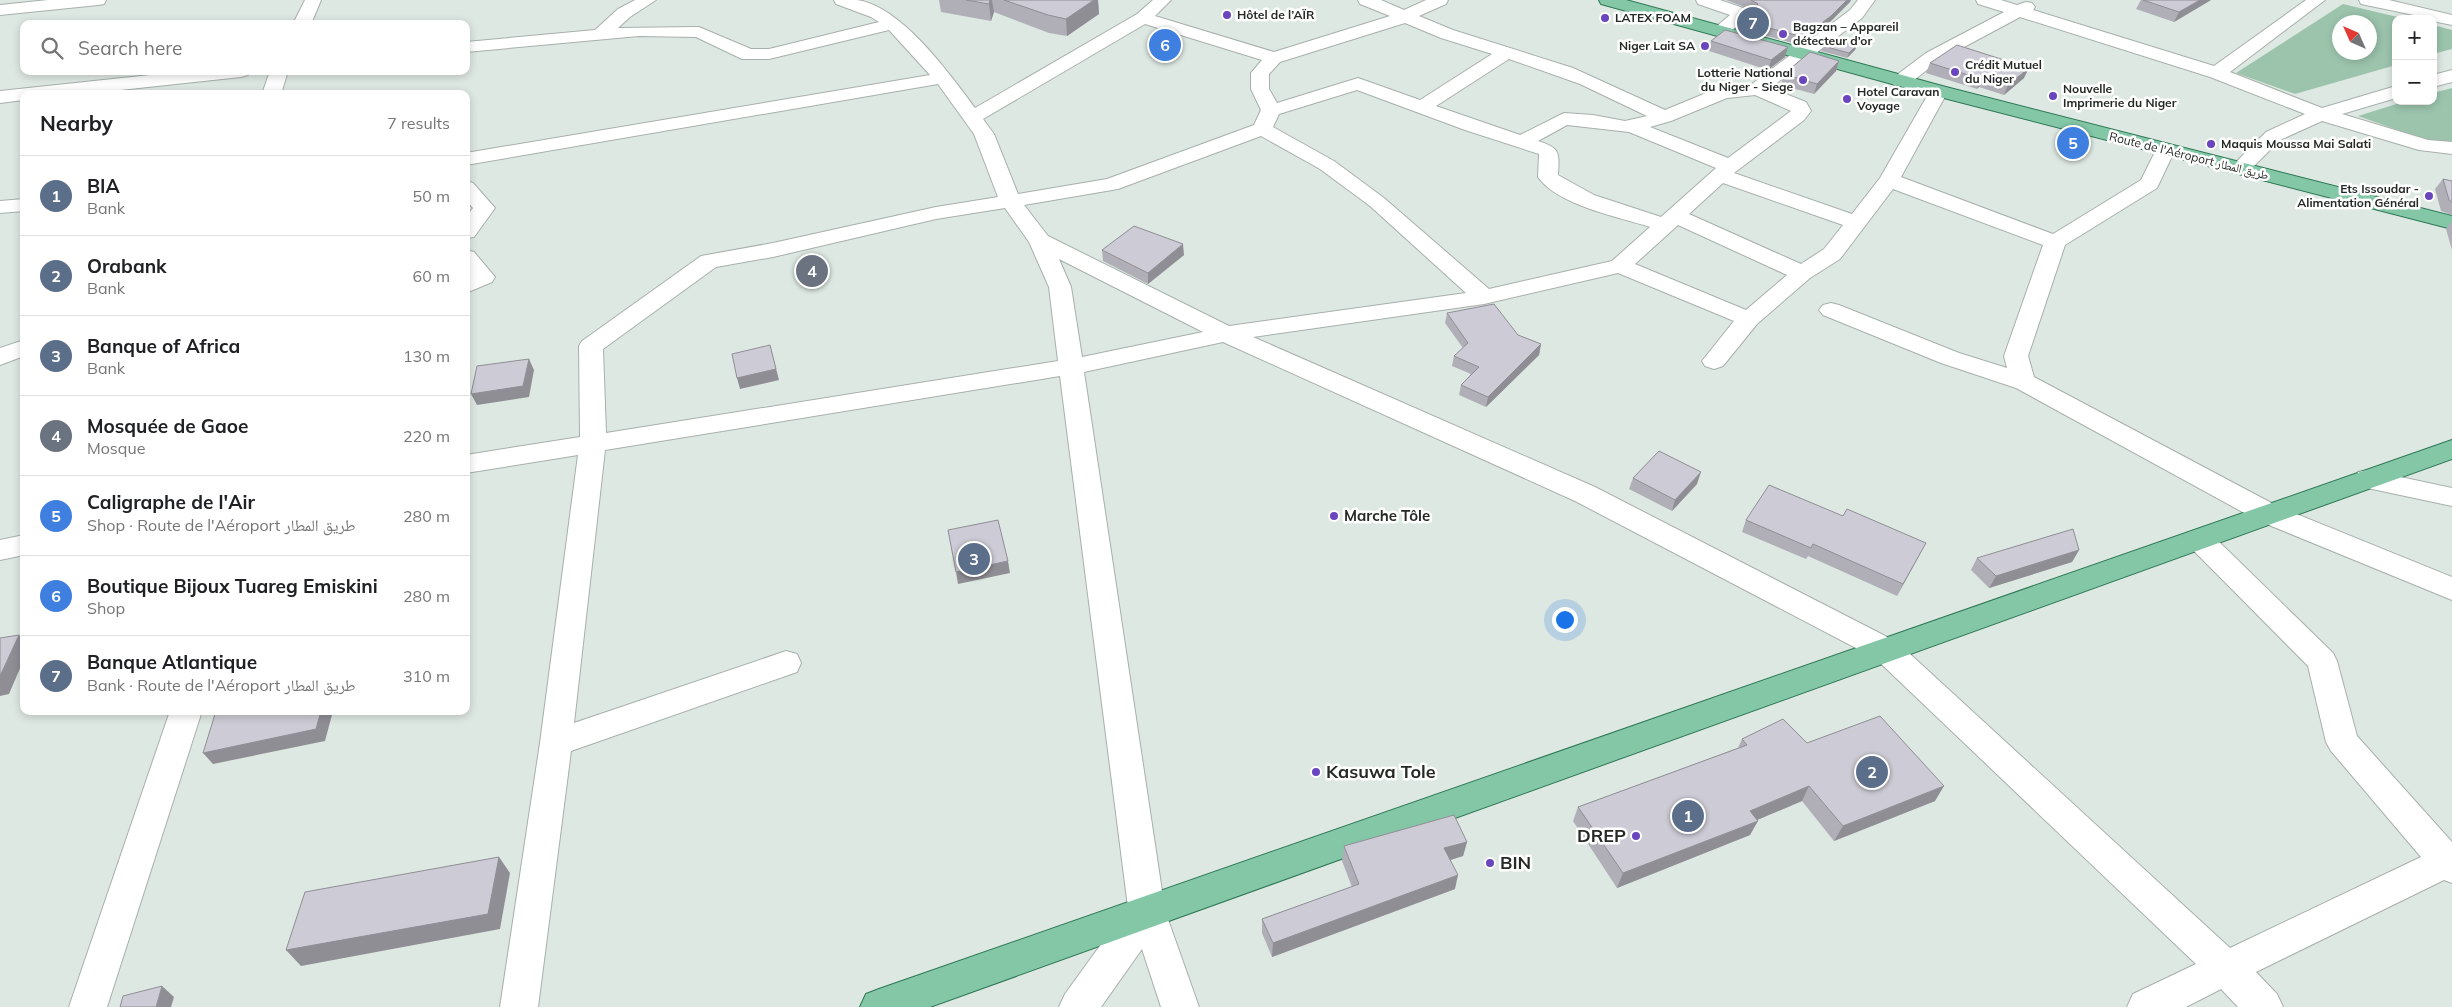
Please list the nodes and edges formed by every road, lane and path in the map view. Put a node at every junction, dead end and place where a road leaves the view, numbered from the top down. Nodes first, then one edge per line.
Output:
1 (98, 0) edge
2 (313, 0) edge
3 (648, 0) edge
4 (842, 0) edge
5 (1164, 0) edge
6 (1366, 0) edge
7 (1440, 0) edge
8 (1607, 0) edge
9 (1704, 0) edge
10 (1867, 0) edge
11 (1984, 0) edge
12 (2041, 0) edge
13 (2317, 0) edge
14 (2367, 0) edge
15 (2450, 0) edge
16 (0, 10) edge
17 (2017, 11) junction
18 (2429, 15) edge
19 (2434, 15) edge
20 (1404, 17) junction
21 (2437, 17) edge
22 (1143, 18) junction
23 (304, 20) edge
24 (2452, 20) edge
25 (893, 24) junction
26 (1720, 31) junction
27 (602, 33) junction
28 (470, 47) edge
29 (1506, 53) junction
30 (1804, 53) junction
31 (1274, 58) junction
32 (2217, 73) junction
33 (204, 75) edge
34 (278, 75) edge
35 (2452, 76) edge
36 (943, 78) junction
37 (2437, 80) edge
38 (1901, 81) junction
39 (66, 90) edge
40 (272, 90) edge
41 (1756, 90) junction
42 (1939, 91) junction
43 (2392, 93) edge
44 (20, 94) edge
45 (0, 97) edge
46 (1422, 107) junction
47 (2321, 114) junction
48 (1664, 117) junction
49 (972, 118) junction
50 (1266, 119) junction
51 (1631, 126) junction
52 (1522, 142) junction
53 (2452, 148) edge
54 (2165, 150) junction
55 (470, 159) edge
56 (2241, 168) junction
57 (1725, 170) junction
58 (1889, 180) junction
59 (470, 192) edge
60 (1010, 202) junction
61 (20, 205) edge
62 (0, 207) edge
63 (1670, 220) junction
64 (1855, 222) junction
65 (2452, 223) edge
66 (470, 227) edge
67 (1040, 241) junction
68 (2055, 242) junction
69 (470, 261) edge
70 (1620, 266) junction
71 (1802, 273) junction
72 (470, 284) edge
73 (1484, 297) junction
74 (1831, 310) dead end
75 (1749, 318) junction
76 (1226, 334) junction
77 (20, 349) edge
78 (0, 357) edge
79 (1714, 362) dead end
80 (1070, 367) junction
81 (2024, 382) junction
82 (593, 442) junction
83 (2452, 449) edge
84 (470, 463) edge
85 (2368, 478) junction
86 (2452, 497) edge
87 (2269, 514) junction
88 (2199, 539) junction
89 (20, 546) edge
90 (0, 550) edge
91 (2452, 589) edge
92 (1886, 650) junction
93 (786, 663) dead end
94 (185, 715) edge
95 (556, 743) junction
96 (2449, 865) edge
97 (1148, 911) junction
98 (2227, 969) junction
99 (88, 1007) edge
100 (519, 1007) edge
101 (879, 1007) edge
102 (1078, 1007) edge
103 (1180, 1007) edge
104 (2146, 1007) edge
105 (2264, 1007) edge

1 - 16 street
2 - 23 street
3 - 27 street
4 - 25 street
5 - 22 street
6 - 20 street
7 - 20 street
8 - 26 main road, Route de l'Aéroport طريق المطار
9 - 26 street
10 - 30 street
11 - 17 street
12 - 17 street
13 - 32 street
14 - 18 street
15 - 19 street
17 - 32 street
17 - 38 street
20 - 29 street
20 - 31 street
21 - 24 street
22 - 31 street
22 - 49 street
25 - 27 street
25 - 36 street
26 - 30 main road, Route de l'Aéroport طريق المطار
27 - 28 street
29 - 46 street
29 - 48 street
30 - 38 main road, Route de l'Aéroport طريق المطار
30 - 41 street
31 - 50 street
32 - 47 street
33 - 39 street
34 - 40 street
35 - 37 street
36 - 49 street
36 - 55 street
38 - 42 main road, Route de l'Aéroport طريق المطار
41 - 48 street
41 - 57 street
42 - 54 main road, Route de l'Aéroport طريق المطار
42 - 58 street
43 - 47 street
44 - 45 street
46 - 50 street
46 - 52 street
47 - 53 street
47 - 56 street
48 - 51 street
49 - 60 street
50 - 60 street
50 - 73 street
51 - 52 street
51 - 57 street
52 - 63 street
54 - 56 main road, Route de l'Aéroport طريق المطار
54 - 68 street
56 - 65 main road, Route de l'Aéroport طريق المطار
57 - 63 street
57 - 64 street
58 - 64 street
58 - 68 street
59 - 66 street
60 - 67 street
60 - 82 street
61 - 62 street
63 - 70 street
63 - 71 street
64 - 71 street
67 - 76 street
67 - 80 street
68 - 81 street
69 - 72 street
70 - 73 street
70 - 75 street
71 - 75 street
73 - 76 street
74 - 81 street
75 - 79 street
76 - 80 street
76 - 92 street
77 - 78 street
80 - 82 street
80 - 97 street
81 - 87 street
82 - 84 street
82 - 95 street
83 - 85 main road
85 - 86 street
85 - 87 main road
87 - 88 main road
87 - 91 street
88 - 92 main road
88 - 96 street
89 - 90 street
92 - 97 main road
92 - 98 street
93 - 95 street
94 - 99 street
95 - 100 street
96 - 98 street
97 - 101 main road
97 - 102 street
97 - 103 street
98 - 104 street
98 - 105 street

